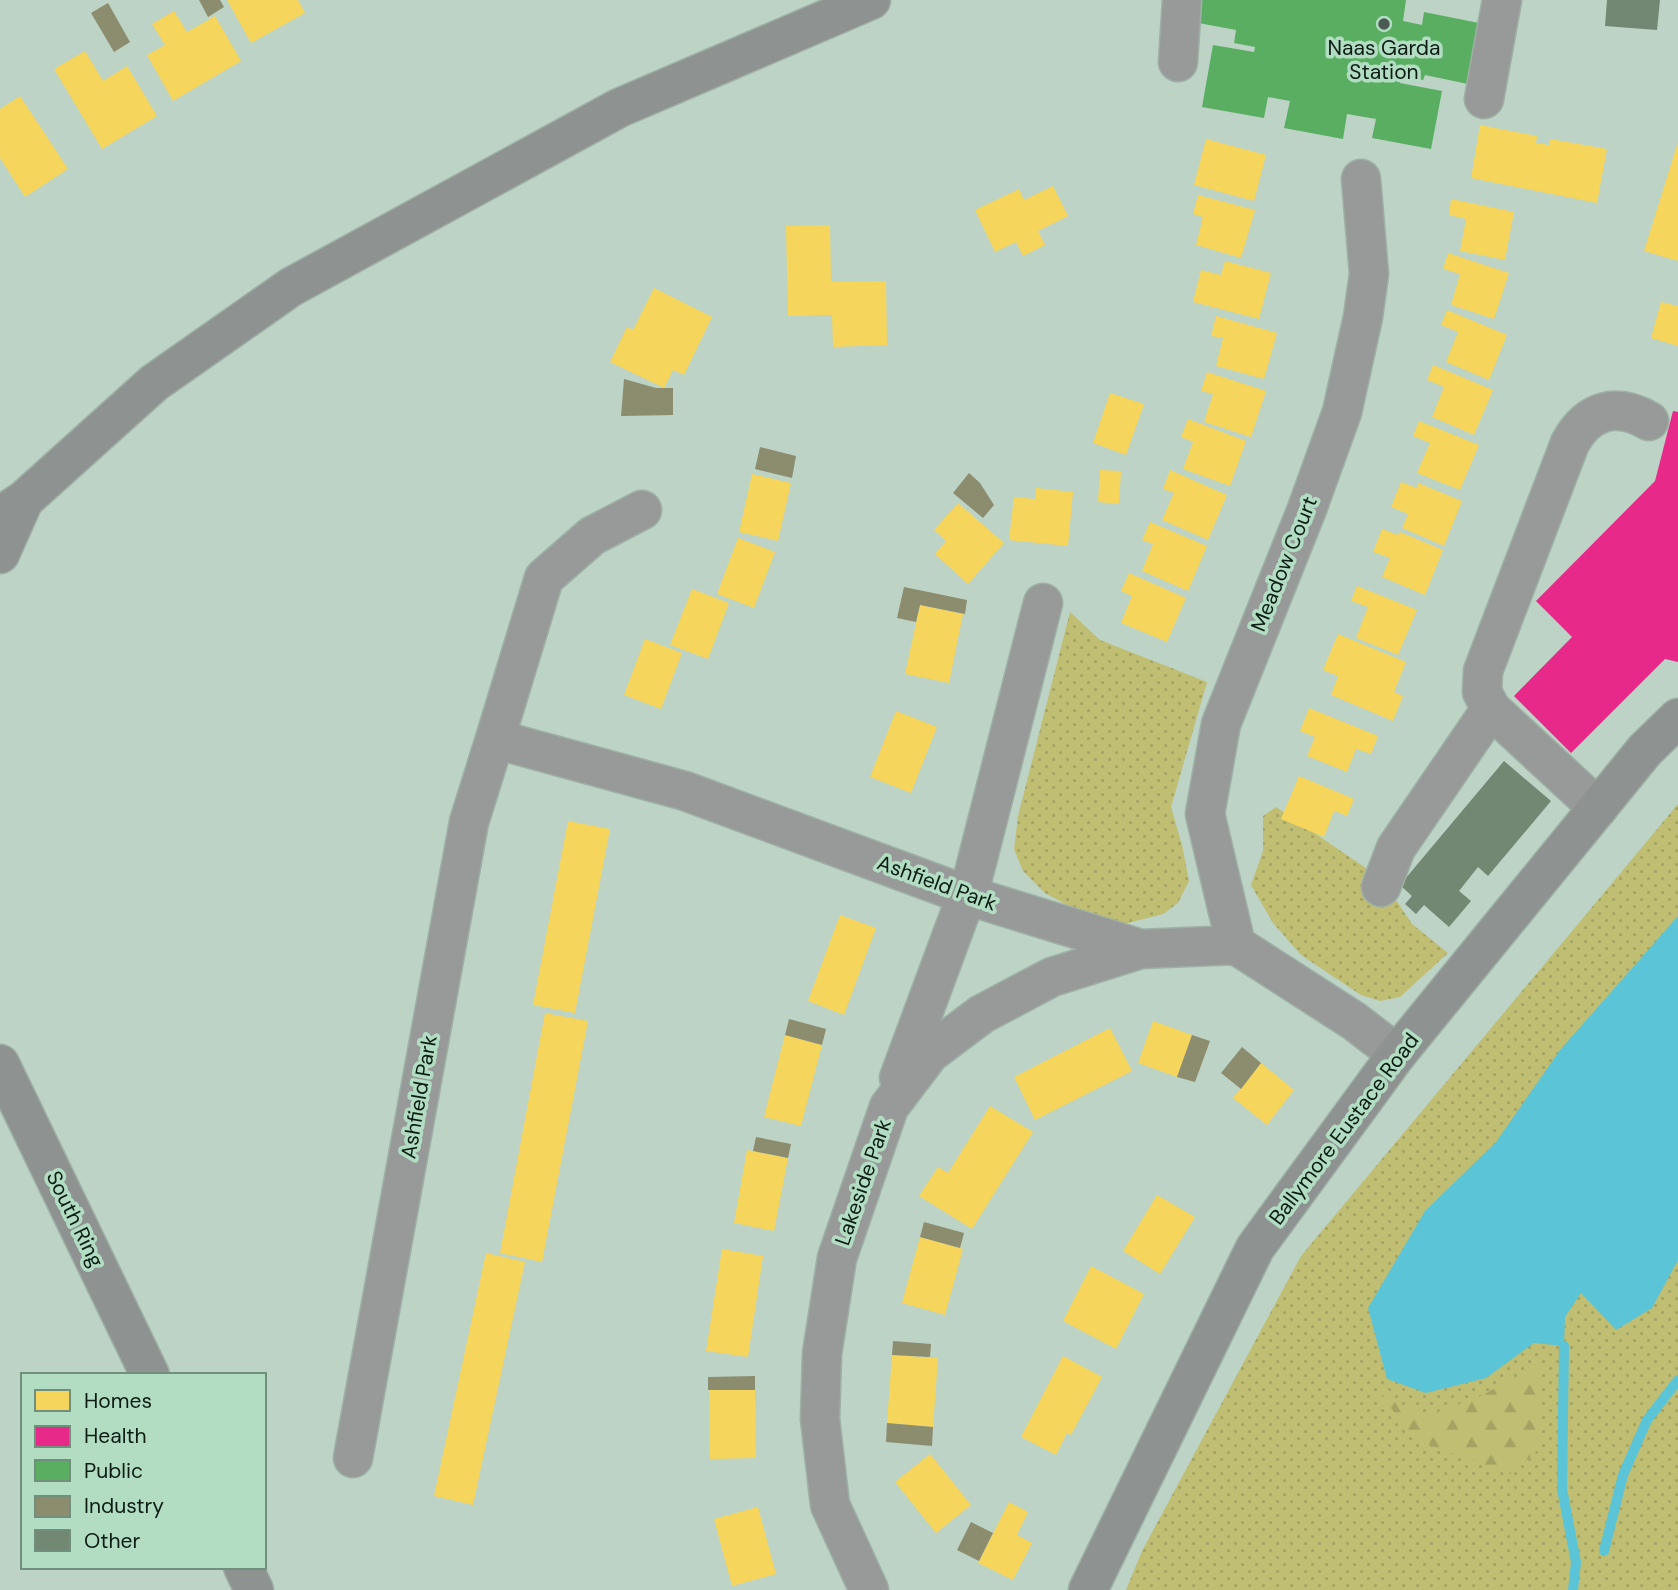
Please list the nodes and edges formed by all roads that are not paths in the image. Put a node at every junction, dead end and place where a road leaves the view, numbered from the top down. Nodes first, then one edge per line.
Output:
1 (871, 0) edge
2 (1182, 0) edge
3 (1502, 0) edge
4 (1178, 62) dead end
5 (1484, 99) dead end
6 (1361, 179) dead end
7 (1649, 421) dead end
8 (12, 508) edge
9 (642, 510) dead end
10 (0, 554) edge
11 (1043, 603) dead end
12 (1491, 709) junction
13 (1678, 718) edge
14 (495, 739) junction
15 (1598, 808) junction
16 (1381, 887) dead end
17 (965, 895) junction
18 (1032, 916) junction
19 (1236, 945) junction
20 (1141, 948) junction
21 (1049, 978) junction
22 (1397, 1054) junction
23 (0, 1064) edge
24 (889, 1107) junction
25 (149, 1373) edge
26 (353, 1458) dead end
27 (244, 1569) edge
28 (254, 1590) edge
29 (869, 1590) edge
30 (1088, 1590) edge

1 - 8 main road
2 - 4 street
3 - 5 street
6 - 19 street, Meadow Court
7 - 12 street
8 - 10 main road
9 - 14 street, Ashfield Park
11 - 17 street
12 - 15 street
12 - 16 street
13 - 15 main road, Ballymore Eustace Road
14 - 17 street, Ashfield Park
14 - 26 street, Ashfield Park
15 - 22 main road, Ballymore Eustace Road
17 - 18 street, Ashfield Park
17 - 24 street
18 - 20 street, Ashfield Park
18 - 21 street
19 - 20 street, Lakeside Park
19 - 22 street
20 - 21 street, Lakeside Park
21 - 24 street, Lakeside Park
22 - 30 main road, Ballymore Eustace Road
23 - 25 main road, South Ring
24 - 29 street, Lakeside Park
27 - 28 main road

